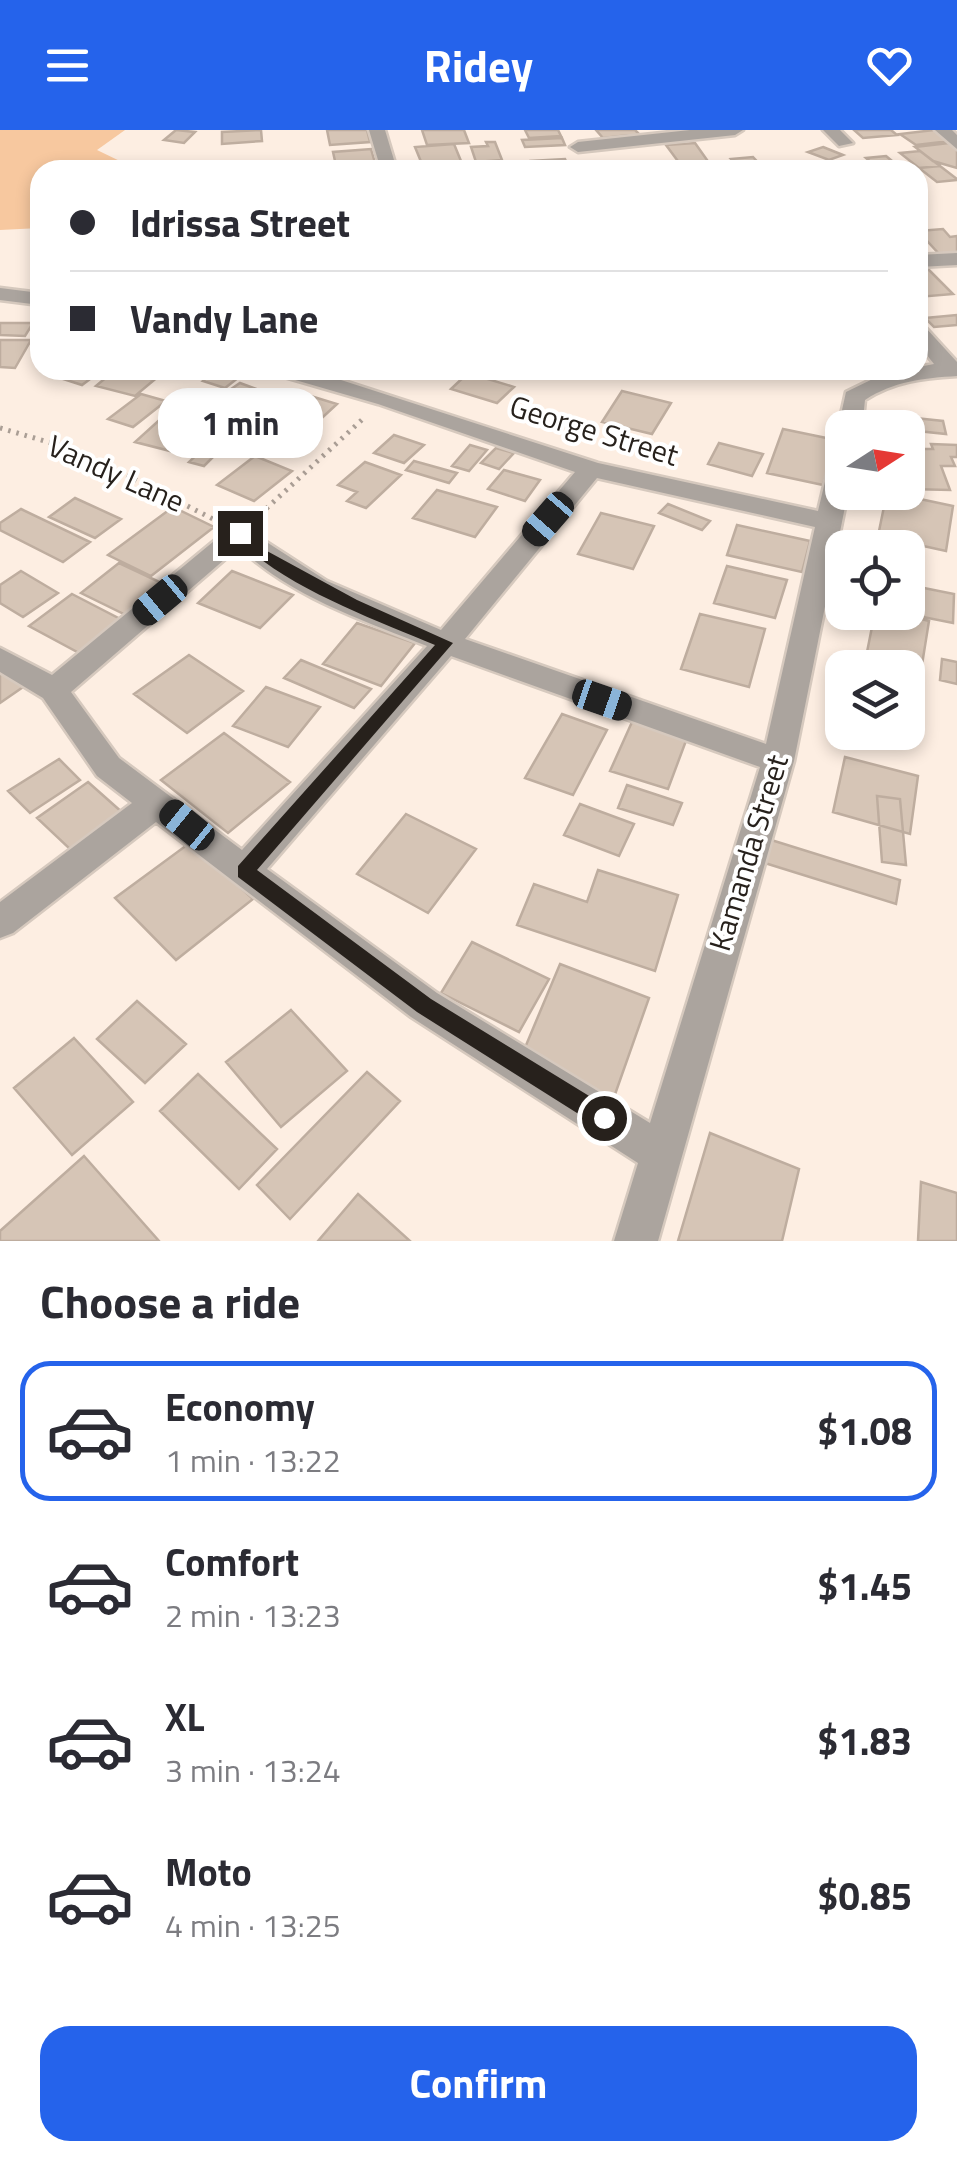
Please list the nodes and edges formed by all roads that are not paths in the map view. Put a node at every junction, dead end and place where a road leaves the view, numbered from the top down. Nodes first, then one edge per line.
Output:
1 (376, 130) edge
2 (735, 130) edge
3 (831, 130) edge
4 (943, 130) edge
5 (845, 143) dead end
6 (957, 144) edge
7 (578, 146) edge
8 (386, 160) edge
9 (957, 259) edge
10 (928, 260) edge
11 (0, 294) edge
12 (30, 298) edge
13 (928, 342) edge
14 (954, 370) edge
15 (928, 372) edge
16 (320, 380) edge
17 (878, 380) edge
18 (852, 410) edge
19 (591, 469) junction
20 (832, 510) edge
21 (830, 522) junction
22 (446, 643) junction
23 (0, 658) edge
24 (54, 690) junction
25 (778, 761) junction
26 (158, 802) junction
27 (244, 871) junction
28 (0, 922) edge
29 (664, 1156) junction
30 (636, 1241) edge

1 - 8 street
2 - 7 street
3 - 5 street
4 - 6 street
9 - 10 street
11 - 12 street
13 - 14 street
14 - 15 street
16 - 19 street, George Street
17 - 18 street
19 - 21 street, George Street
19 - 22 street
20 - 21 street, Kamanda Street
21 - 25 street, Kamanda Street
22 - 24 street
22 - 25 street
22 - 27 street
23 - 24 street
24 - 26 street
25 - 29 street, Kamanda Street
26 - 27 street
26 - 28 street
27 - 29 street
29 - 30 street, Kamanda Street

